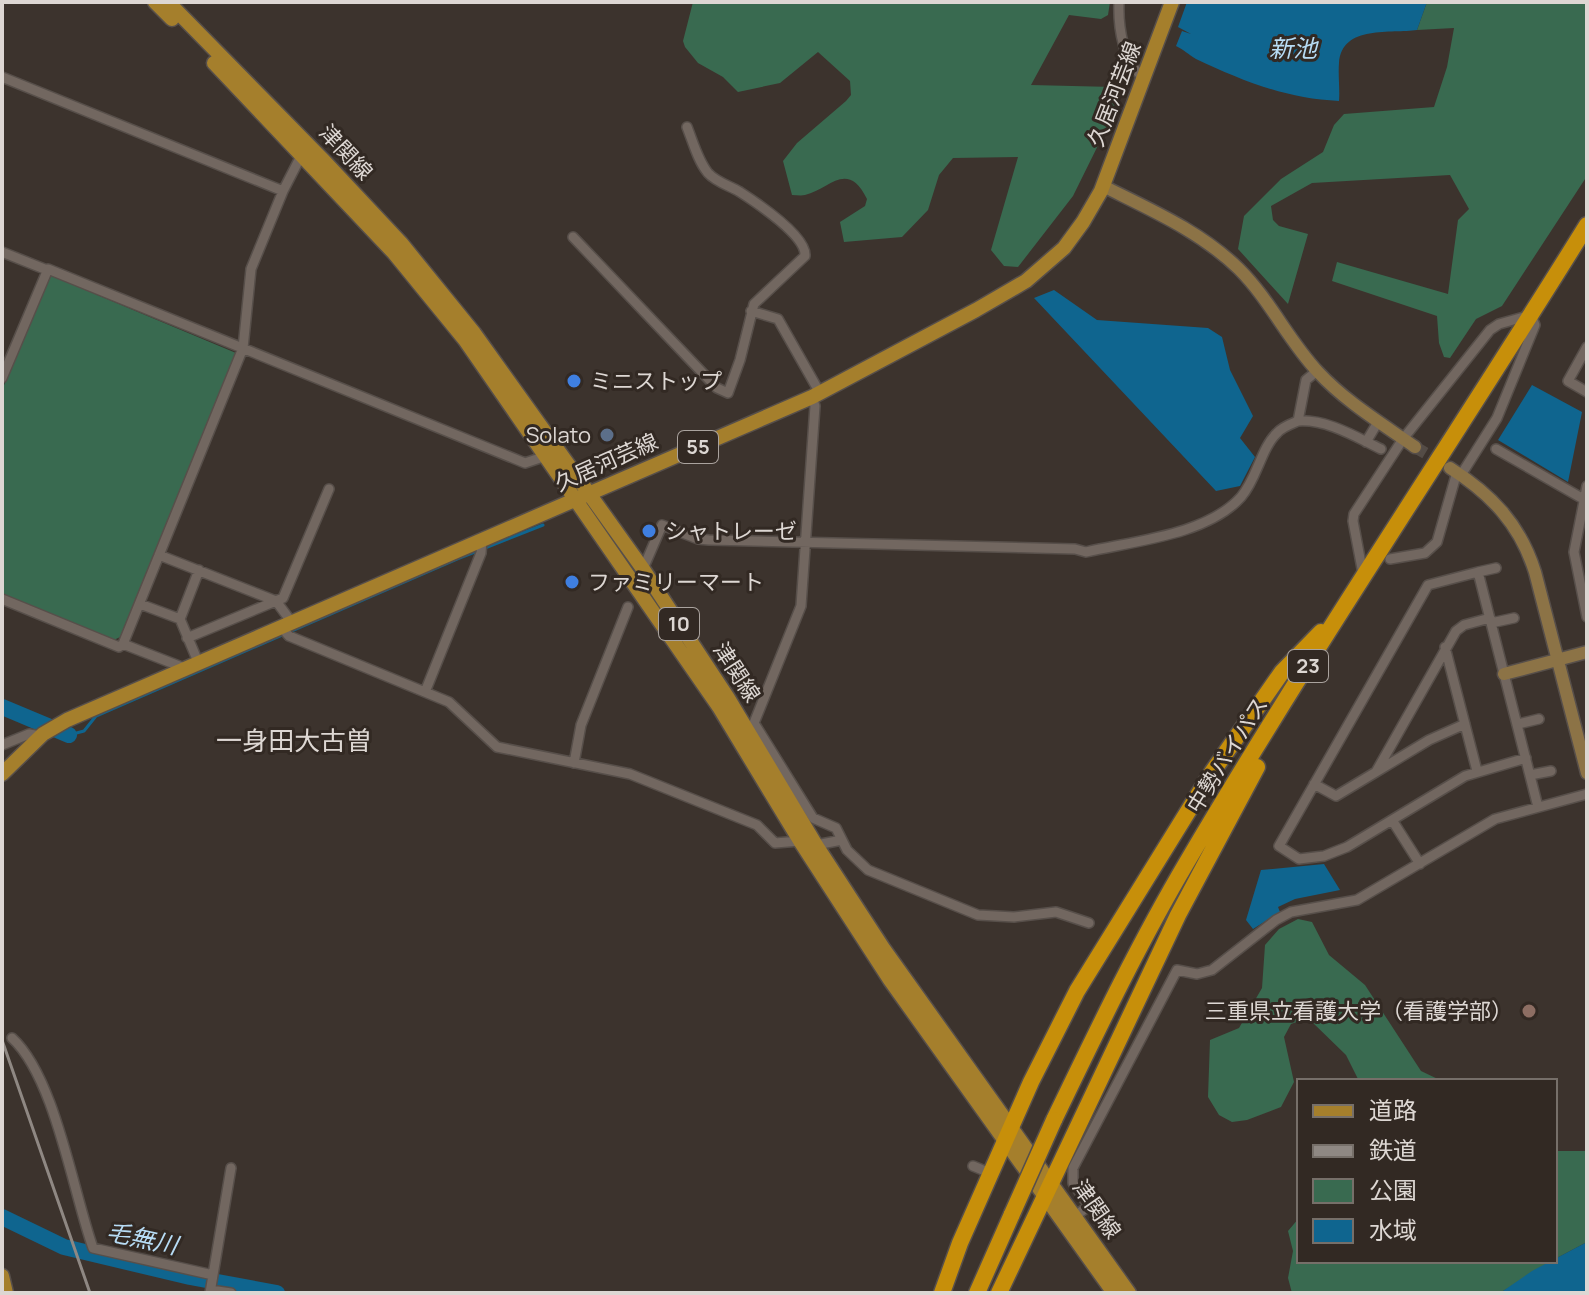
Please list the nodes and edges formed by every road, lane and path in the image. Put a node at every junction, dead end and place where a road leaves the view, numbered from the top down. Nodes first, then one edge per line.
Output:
1 (155, 2) edge
2 (168, 2) edge
3 (1119, 2) edge
4 (1172, 2) edge
5 (2, 77) edge
6 (1145, 78) junction
7 (687, 127) dead end
8 (302, 154) junction
9 (1103, 186) junction
10 (283, 191) junction
11 (1587, 225) edge
12 (573, 237) dead end
13 (2, 252) edge
14 (47, 270) junction
15 (751, 311) junction
16 (1531, 315) junction
17 (1587, 347) edge
18 (243, 348) junction
19 (1317, 371) junction
20 (2, 378) edge
21 (1587, 392) edge
22 (816, 395) junction
23 (1298, 421) junction
24 (1378, 422) junction
25 (1403, 439) junction
26 (1366, 442) junction
27 (1415, 447) tunnel mouth
28 (1381, 449) dead end
29 (1496, 449) dead end
30 (546, 456) junction
31 (1456, 472) junction
32 (1587, 486) edge
33 (329, 489) dead end
34 (583, 496) junction
35 (1586, 501) edge
36 (805, 543) junction
37 (482, 547) junction
38 (159, 555) junction
39 (1390, 559) dead end
40 (1587, 562) edge
41 (1575, 563) junction
42 (1496, 568) dead end
43 (643, 569) junction
44 (199, 570) junction
45 (1478, 572) junction
46 (1363, 576) junction
47 (1584, 592) edge
48 (2, 599) edge
49 (276, 601) junction
50 (140, 604) junction
51 (628, 607) dead end
52 (1344, 607) junction
53 (1587, 617) edge
54 (1514, 618) dead end
55 (180, 619) junction
56 (1490, 621) junction
57 (287, 630) junction
58 (187, 638) junction
59 (123, 644) junction
60 (1445, 647) junction
61 (1587, 652) edge
62 (1558, 660) junction
63 (193, 667) junction
64 (1504, 674) junction
65 (425, 692) junction
66 (1539, 719) dead end
67 (1465, 724) junction
68 (1518, 724) junction
69 (42, 735) junction
70 (2, 745) edge
71 (1526, 758) junction
72 (15, 760) junction
73 (574, 763) junction
74 (1551, 770) dead end
75 (1477, 771) junction
76 (1376, 772) junction
77 (1587, 773) edge
78 (2, 774) edge
79 (1530, 775) junction
80 (1314, 784) junction
81 (1587, 794) edge
82 (1538, 807) junction
83 (1392, 820) junction
84 (842, 840) junction
85 (800, 841) junction
86 (816, 845) junction
87 (1420, 864) junction
88 (1089, 923) dead end
89 (12, 1038) dead end
90 (1008, 1134) junction
91 (973, 1166) dead end
92 (231, 1168) dead end
93 (990, 1173) junction
94 (1047, 1189) junction
95 (1075, 1216) junction
96 (2, 1276) edge
97 (212, 1284) edge
98 (6, 1293) edge
99 (231, 1293) edge
100 (942, 1293) edge
101 (977, 1293) edge
102 (999, 1293) edge
103 (1114, 1293) edge
104 (1129, 1293) edge

1 - 8 main road, 津関線 / 10
2 - 34 main road, 津関線 / 10
3 - 6 street
4 - 6 main road, 久居河芸線 / 55
5 - 10 street
6 - 9 main road, 久居河芸線 / 55
7 - 15 street
8 - 10 street
8 - 30 main road, 津関線 / 10
9 - 19 street
9 - 22 main road, 久居河芸線 / 55
10 - 18 street
11 - 16 highway, 中勢バイパス / 23
12 - 15 street
13 - 14 street
14 - 18 street
14 - 20 street
15 - 22 street
16 - 25 street
16 - 31 street
16 - 46 highway, 中勢バイパス / 23
17 - 21 street
18 - 30 street
18 - 38 street
19 - 23 street
19 - 24 street
22 - 34 main road, 久居河芸線 / 55
22 - 36 street
23 - 26 street
23 - 36 street
24 - 25 street
24 - 26 street
25 - 27 street
25 - 46 street
26 - 28 street
29 - 35 street
30 - 34 main road, 津関線 / 10
31 - 39 street
31 - 62 street
32 - 35 street
33 - 49 street
34 - 37 main road, 久居河芸線 / 55
34 - 43 main road, 津関線 / 10
34 - 85 main road, 津関線 / 10
35 - 41 street
36 - 43 street
36 - 84 street
37 - 57 main road, 久居河芸線 / 55
37 - 65 street
38 - 44 street
38 - 50 street
40 - 41 street
41 - 47 street
42 - 45 street
43 - 86 main road, 津関線 / 10
44 - 49 street
44 - 55 street
45 - 56 street
45 - 80 street
46 - 52 highway, 中勢バイパス / 23
47 - 53 street
48 - 59 street
49 - 57 street
49 - 58 street
50 - 55 street
50 - 59 street
51 - 73 street
52 - 90 highway
52 - 94 highway
52 - 101 highway, 中勢バイパス / 23, bridge
54 - 56 street
55 - 58 street
56 - 60 street
56 - 64 street
57 - 63 main road, 久居河芸線 / 55
57 - 65 street
58 - 63 street
59 - 63 street
60 - 67 street
60 - 76 street
61 - 62 street
62 - 64 street
62 - 77 street
63 - 69 main road, 久居河芸線 / 55
64 - 68 street
65 - 73 street
66 - 68 street
67 - 75 street
67 - 76 street
68 - 71 street
69 - 70 street
69 - 72 main road, 久居河芸線 / 55
70 - 72 street
71 - 75 street
71 - 79 street
72 - 78 main road, 久居河芸線 / 55
73 - 85 street
74 - 79 street
75 - 83 street
76 - 80 street
79 - 82 street
80 - 83 street
81 - 82 street
82 - 87 street
83 - 87 street
84 - 86 street
84 - 88 street
85 - 86 street
85 - 90 main road, 津関線 / 10
86 - 90 main road, 津関線 / 10
87 - 95 street
89 - 97 street
90 - 93 highway
90 - 94 main road, 津関線 / 10
91 - 93 street
92 - 97 street
93 - 100 highway
94 - 95 main road, 津関線 / 10
94 - 102 highway
94 - 103 main road, 津関線 / 10
95 - 104 main road, 津関線 / 10
96 - 98 main road
97 - 99 street

